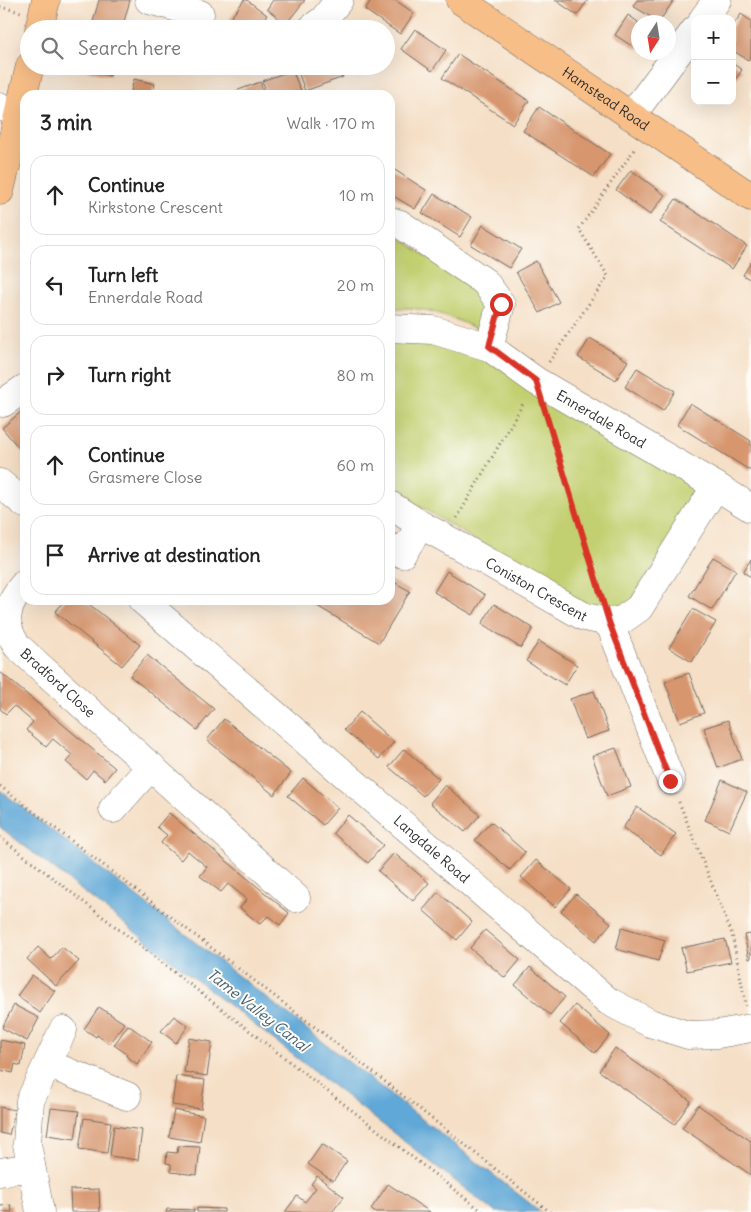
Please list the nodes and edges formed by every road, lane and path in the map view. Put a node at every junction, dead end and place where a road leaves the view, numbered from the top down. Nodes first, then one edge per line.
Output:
1 (46, 0) edge
2 (149, 0) edge
3 (339, 0) edge
4 (460, 0) edge
5 (717, 0) edge
6 (200, 14) dead end
7 (706, 15) edge
8 (41, 20) edge
9 (323, 20) edge
10 (691, 37) edge
11 (27, 75) edge
12 (22, 90) edge
13 (20, 96) edge
14 (15, 111) edge
15 (640, 123) junction
16 (0, 191) edge
17 (751, 198) edge
18 (395, 222) edge
19 (395, 328) edge
20 (489, 346) junction
21 (536, 381) junction
22 (20, 391) edge
23 (3, 403) dead end
24 (0, 483) edge
25 (716, 486) junction
26 (20, 500) edge
27 (395, 508) edge
28 (751, 508) edge
29 (421, 526) junction
30 (445, 538) junction
31 (395, 550) edge
32 (20, 589) edge
33 (152, 605) edge
34 (609, 622) junction
35 (151, 766) junction
36 (670, 781) joint
37 (0, 786) edge
38 (113, 809) dead end
39 (0, 837) edge
40 (291, 885) dead end
41 (751, 1028) edge
42 (63, 1030) dead end
43 (48, 1064) junction
44 (127, 1096) dead end
45 (30, 1167) junction
46 (0, 1172) edge
47 (40, 1212) edge
48 (482, 1212) edge
49 (550, 1212) edge

1 - 8 main road
2 - 6 street
3 - 9 street
4 - 15 main road, Hamstead Road
5 - 7 street
10 - 15 street
11 - 12 main road
13 - 14 main road
14 - 16 main road
15 - 17 main road, Hamstead Road
15 - 21 path
18 - 20 street
19 - 20 street, Ennerdale Road
20 - 21 street, Ennerdale Road
21 - 25 street, Ennerdale Road
21 - 30 path
21 - 34 path
22 - 23 street
24 - 26 street
25 - 28 street, Ennerdale Road
25 - 34 street
27 - 29 street, Coniston Crescent
29 - 30 street, Coniston Crescent
29 - 31 street
30 - 34 street, Coniston Crescent
32 - 35 street, Bradford Close
33 - 41 street, Langdale Road
34 - 36 street
35 - 38 street
35 - 40 street, Bradford Close
36 - 41 path
37 - 49 path
39 - 48 path
42 - 43 street
43 - 44 street
43 - 45 street
45 - 46 street
45 - 47 street

